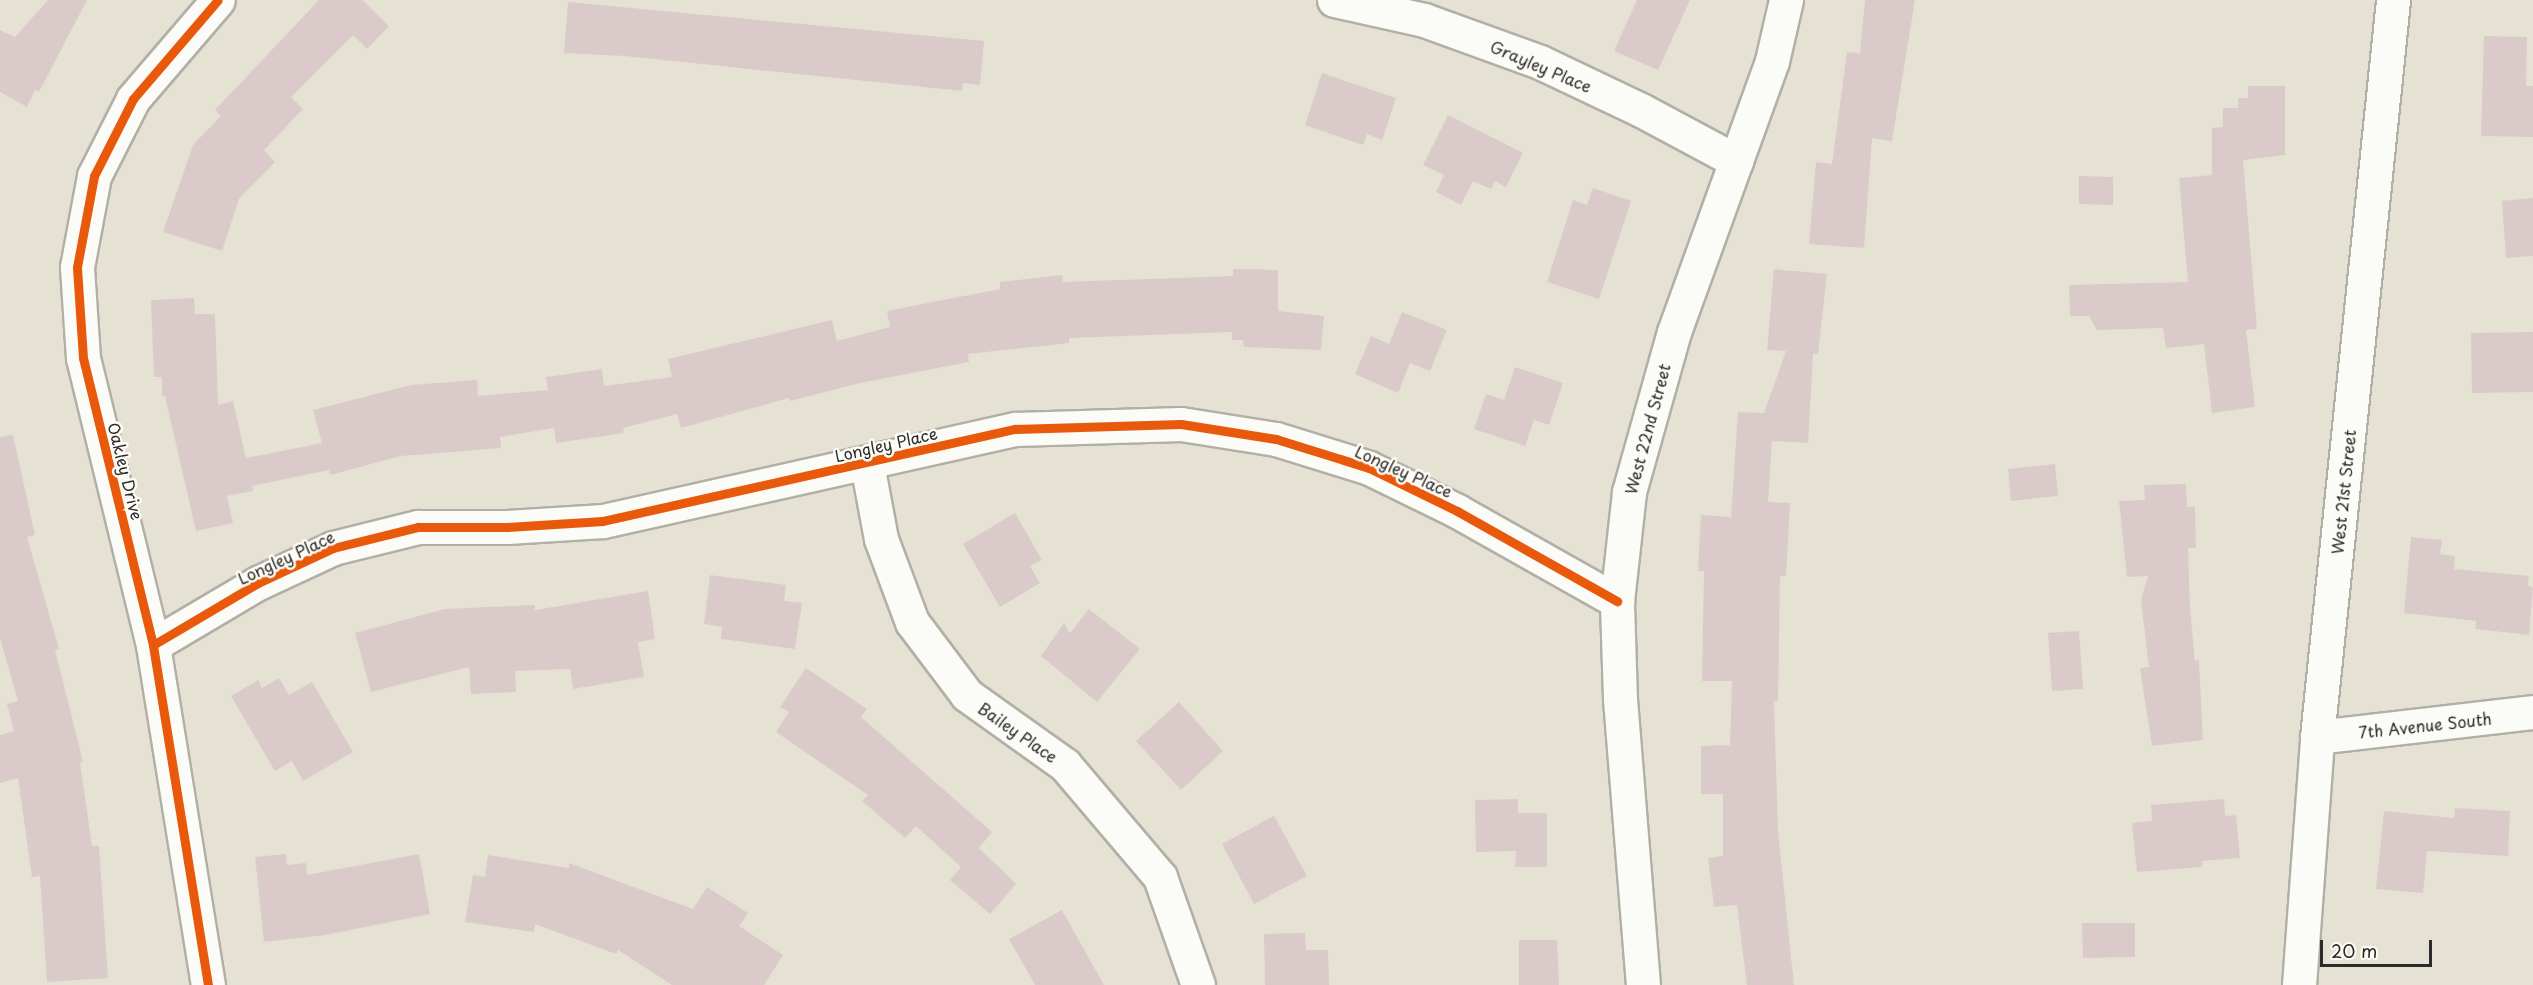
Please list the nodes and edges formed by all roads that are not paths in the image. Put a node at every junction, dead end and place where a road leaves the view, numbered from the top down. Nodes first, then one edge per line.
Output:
1 (218, 0) edge
2 (1334, 0) edge
3 (1786, 0) edge
4 (2393, 0) edge
5 (1736, 161) junction
6 (867, 464) junction
7 (1617, 601) junction
8 (153, 645) junction
9 (2533, 712) edge
10 (2317, 737) junction
11 (208, 985) edge
12 (1198, 985) edge
13 (1643, 985) edge
14 (2299, 985) edge

1 - 8 street, Oakley Drive
2 - 5 street, Grayley Place
3 - 5 street, West 22nd Street
4 - 10 street, West 21st Street
5 - 7 street, West 22nd Street
6 - 7 street, Longley Place
6 - 8 street, Longley Place
6 - 12 street, Bailey Place
7 - 13 street, West 22nd Street
8 - 11 street, Oakley Drive
9 - 10 street, 7th Avenue South
10 - 14 street, West 21st Street

